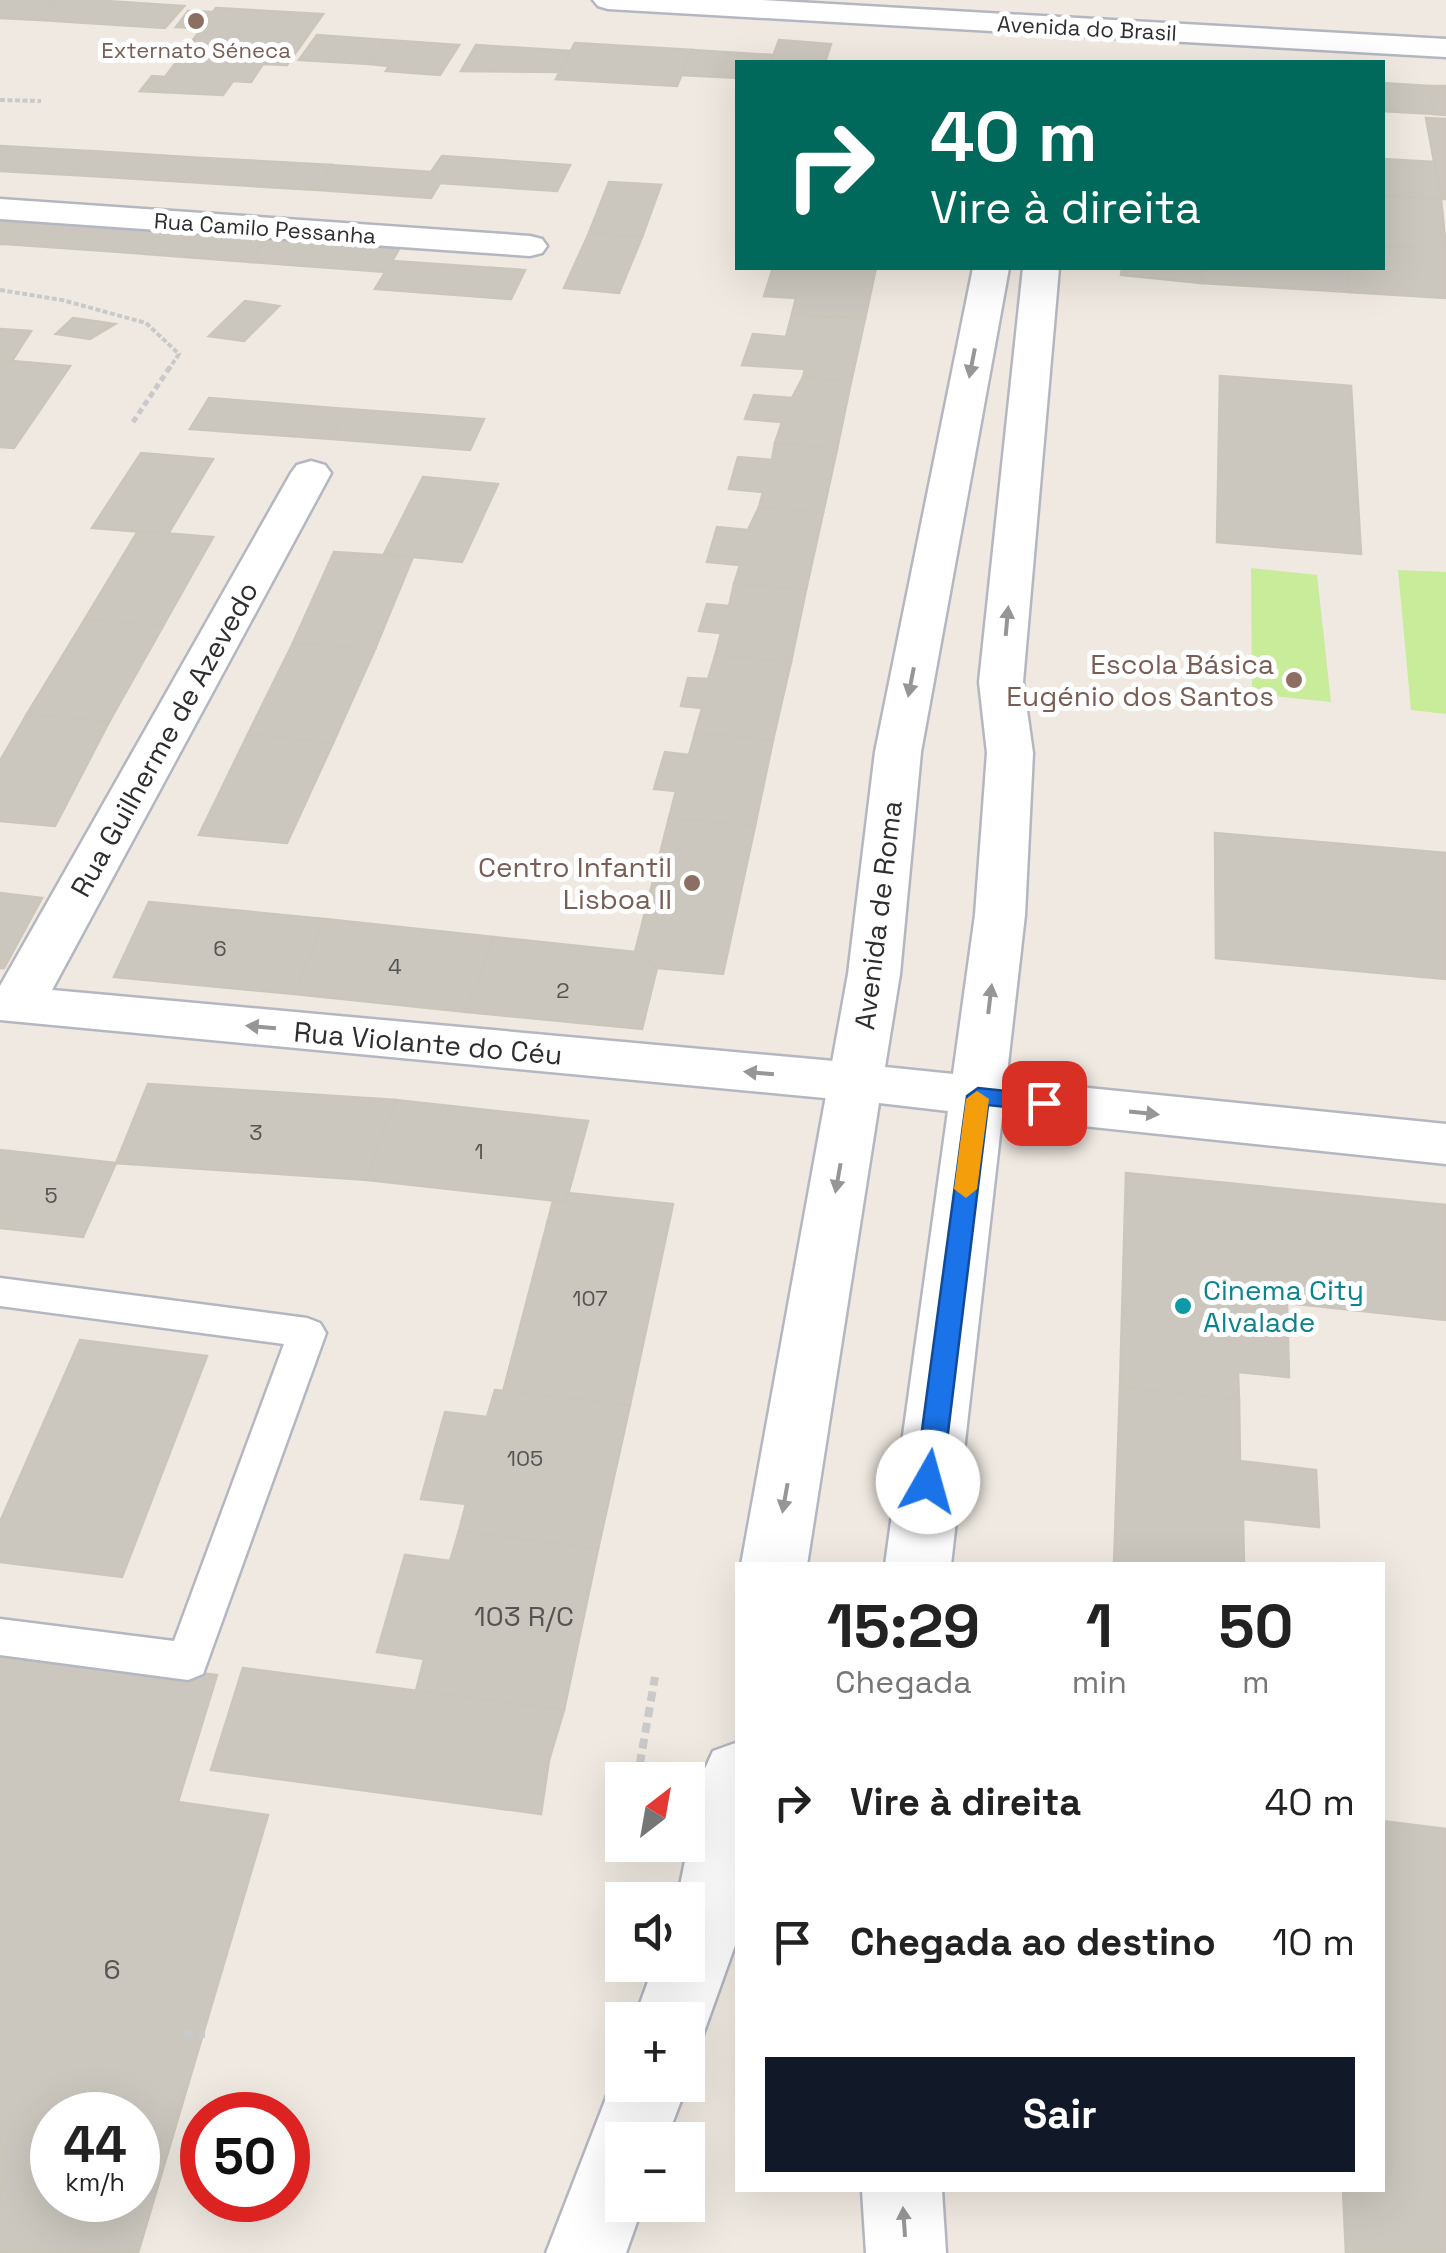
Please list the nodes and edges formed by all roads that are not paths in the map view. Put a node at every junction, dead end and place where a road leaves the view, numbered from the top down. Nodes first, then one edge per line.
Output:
1 (608, 0) edge
2 (1022, 24) junction
3 (1172, 33) junction
4 (1446, 48) edge
5 (1016, 56) dead end
6 (1116, 60) edge
7 (0, 209) edge
8 (530, 246) dead end
9 (991, 270) edge
10 (1041, 270) edge
11 (311, 473) dead end
12 (9, 1004) edge
13 (856, 1082) junction
14 (978, 1096) junction
15 (1446, 1144) edge
16 (0, 1292) edge
17 (775, 1562) edge
18 (918, 1562) edge
19 (0, 1637) edge
20 (735, 1790) edge
21 (678, 2002) edge
22 (902, 2192) edge
23 (605, 2200) edge
24 (586, 2253) edge
25 (906, 2253) edge

1 - 2 main road, Avenida do Brasil
2 - 3 main road, Avenida do Brasil
2 - 5 main road
3 - 4 main road, Avenida do Brasil
3 - 6 main road
7 - 8 main road, Rua Camilo Pessanha
9 -> 13 main road, Avenida de Roma
14 -> 10 main road
11 - 12 main road, Rua Guilherme de Azevedo
13 -> 12 main road, Rua Violante do Céu
13 - 14 main road, Rua Violante do Céu
13 -> 17 main road, Avenida de Roma
14 -> 15 main road, Rua Violante do Céu
14 - 18 main road
16 - 19 lane
20 - 21 main road
25 -> 22 main road
23 - 24 main road

